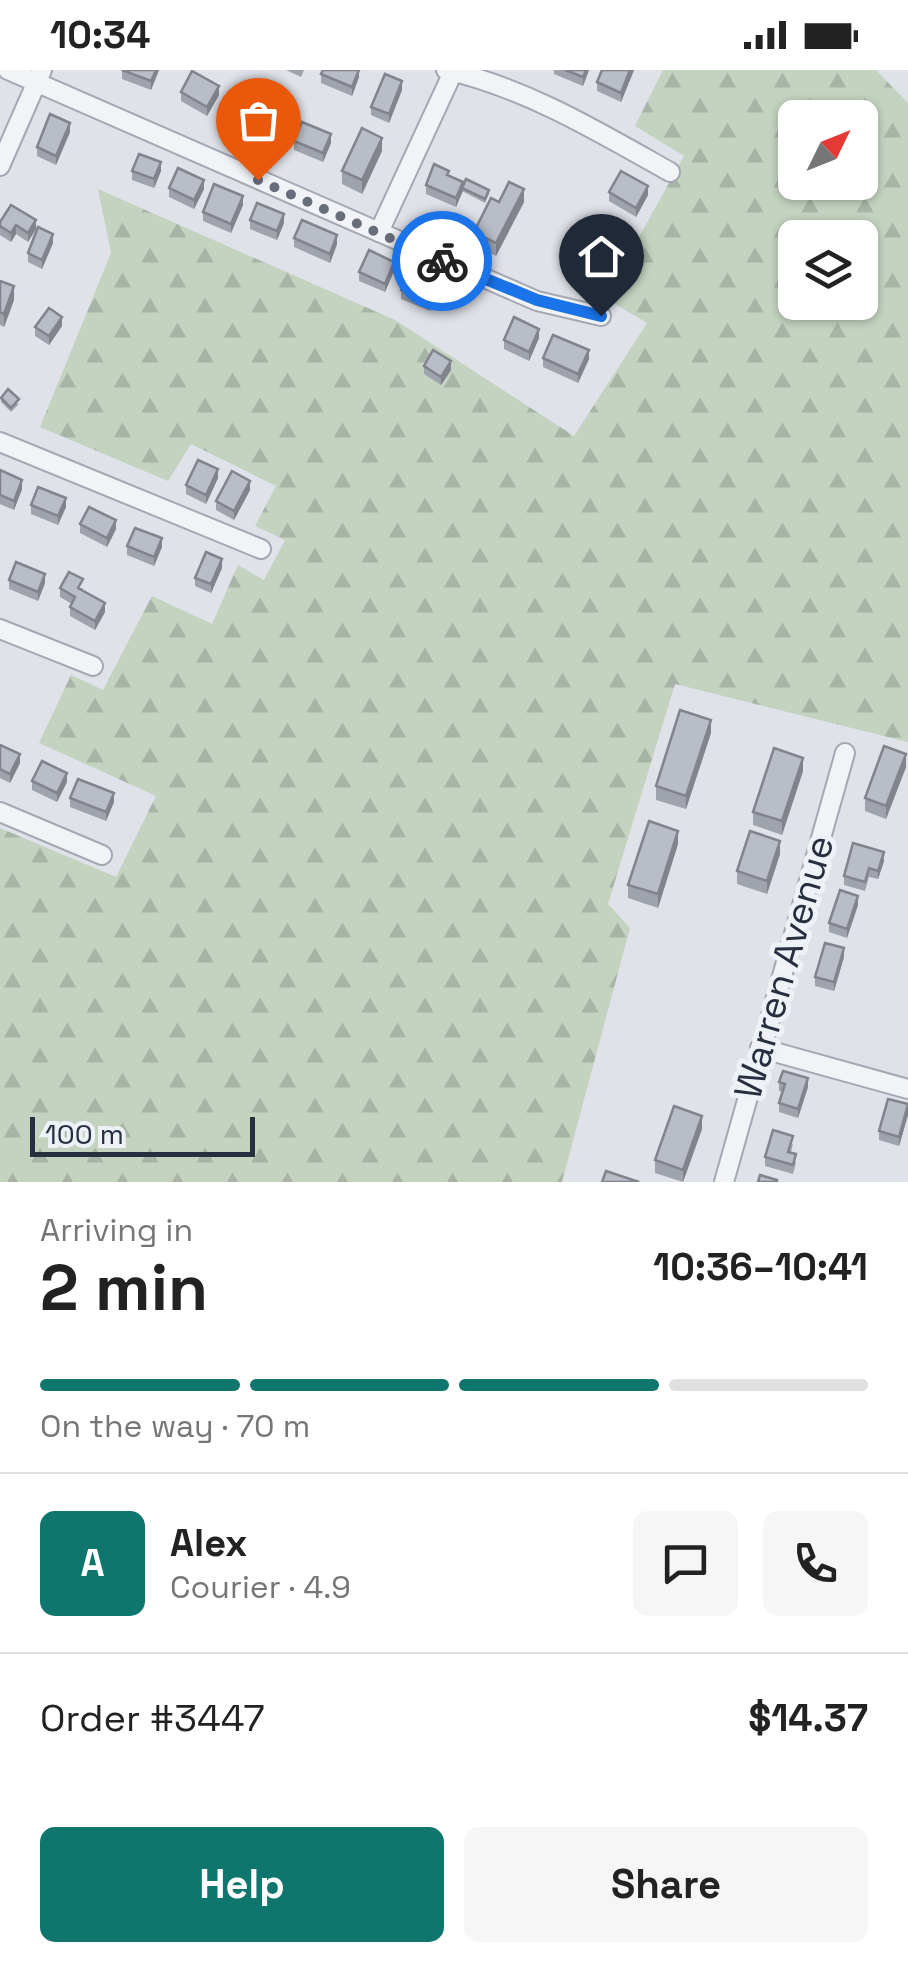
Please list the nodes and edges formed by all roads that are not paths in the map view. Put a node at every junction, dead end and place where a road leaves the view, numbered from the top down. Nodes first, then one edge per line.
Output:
1 (8, 70) edge
2 (451, 70) edge
3 (39, 76) edge
4 (0, 166) edge
5 (670, 172) dead end
6 (379, 232) junction
7 (601, 316) dead end
8 (0, 442) edge
9 (262, 550) dead end
10 (0, 629) edge
11 (93, 666) dead end
12 (844, 752) dead end
13 (0, 812) edge
14 (102, 855) dead end
15 (760, 1048) junction
16 (908, 1089) edge
17 (724, 1182) edge

1 - 3 street
2 - 5 street
2 - 6 street
3 - 4 street
3 - 6 street
6 - 7 street
8 - 9 street
10 - 11 street
12 - 15 street, Warren Avenue
13 - 14 street
15 - 16 street
15 - 17 street, Warren Avenue

